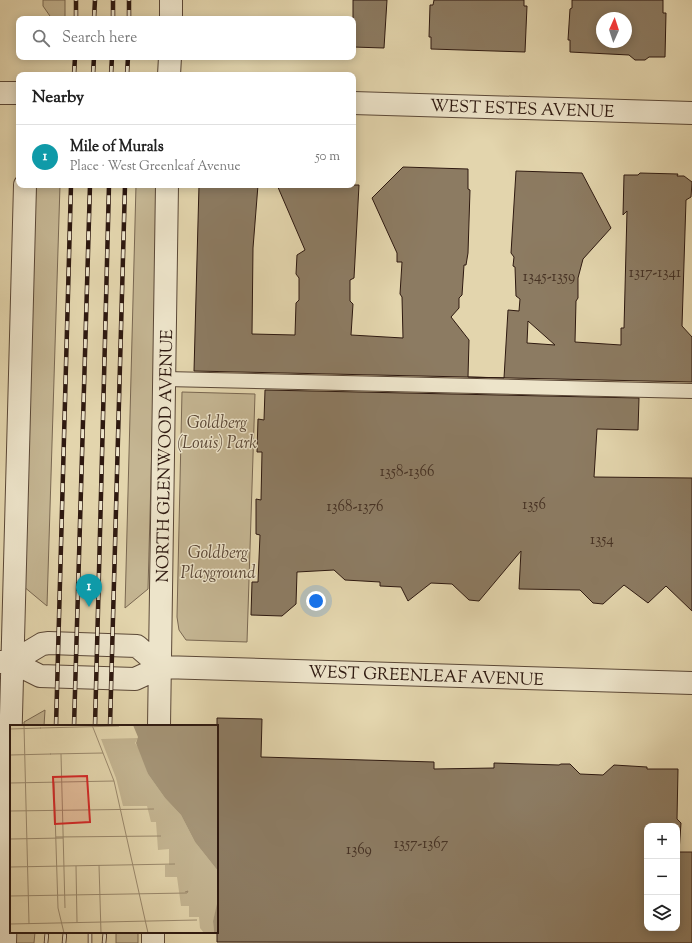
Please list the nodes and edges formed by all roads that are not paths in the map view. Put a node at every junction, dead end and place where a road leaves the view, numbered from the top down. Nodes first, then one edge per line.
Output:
1 (172, 0) edge
2 (171, 16) edge
3 (170, 60) edge
4 (169, 72) edge
5 (0, 93) edge
6 (16, 93) edge
7 (356, 103) edge
8 (692, 113) edge
9 (25, 188) edge
10 (167, 188) edge
11 (165, 379) junction
12 (692, 391) edge
13 (6, 662) edge
14 (161, 667) junction
15 (692, 683) edge
16 (159, 725) edge
17 (3, 942) edge

1 - 2 street
3 - 4 street
5 - 6 street
7 - 8 street, WEST ESTES AVENUE
9 - 13 street
10 - 11 street, NORTH GLENWOOD AVENUE
11 - 12 lane
11 - 14 street, NORTH GLENWOOD AVENUE
13 - 14 street, WEST GREENLEAF AVENUE
13 - 14 street
13 - 17 street
14 - 15 street, WEST GREENLEAF AVENUE
14 - 16 street, NORTH GLENWOOD AVENUE

